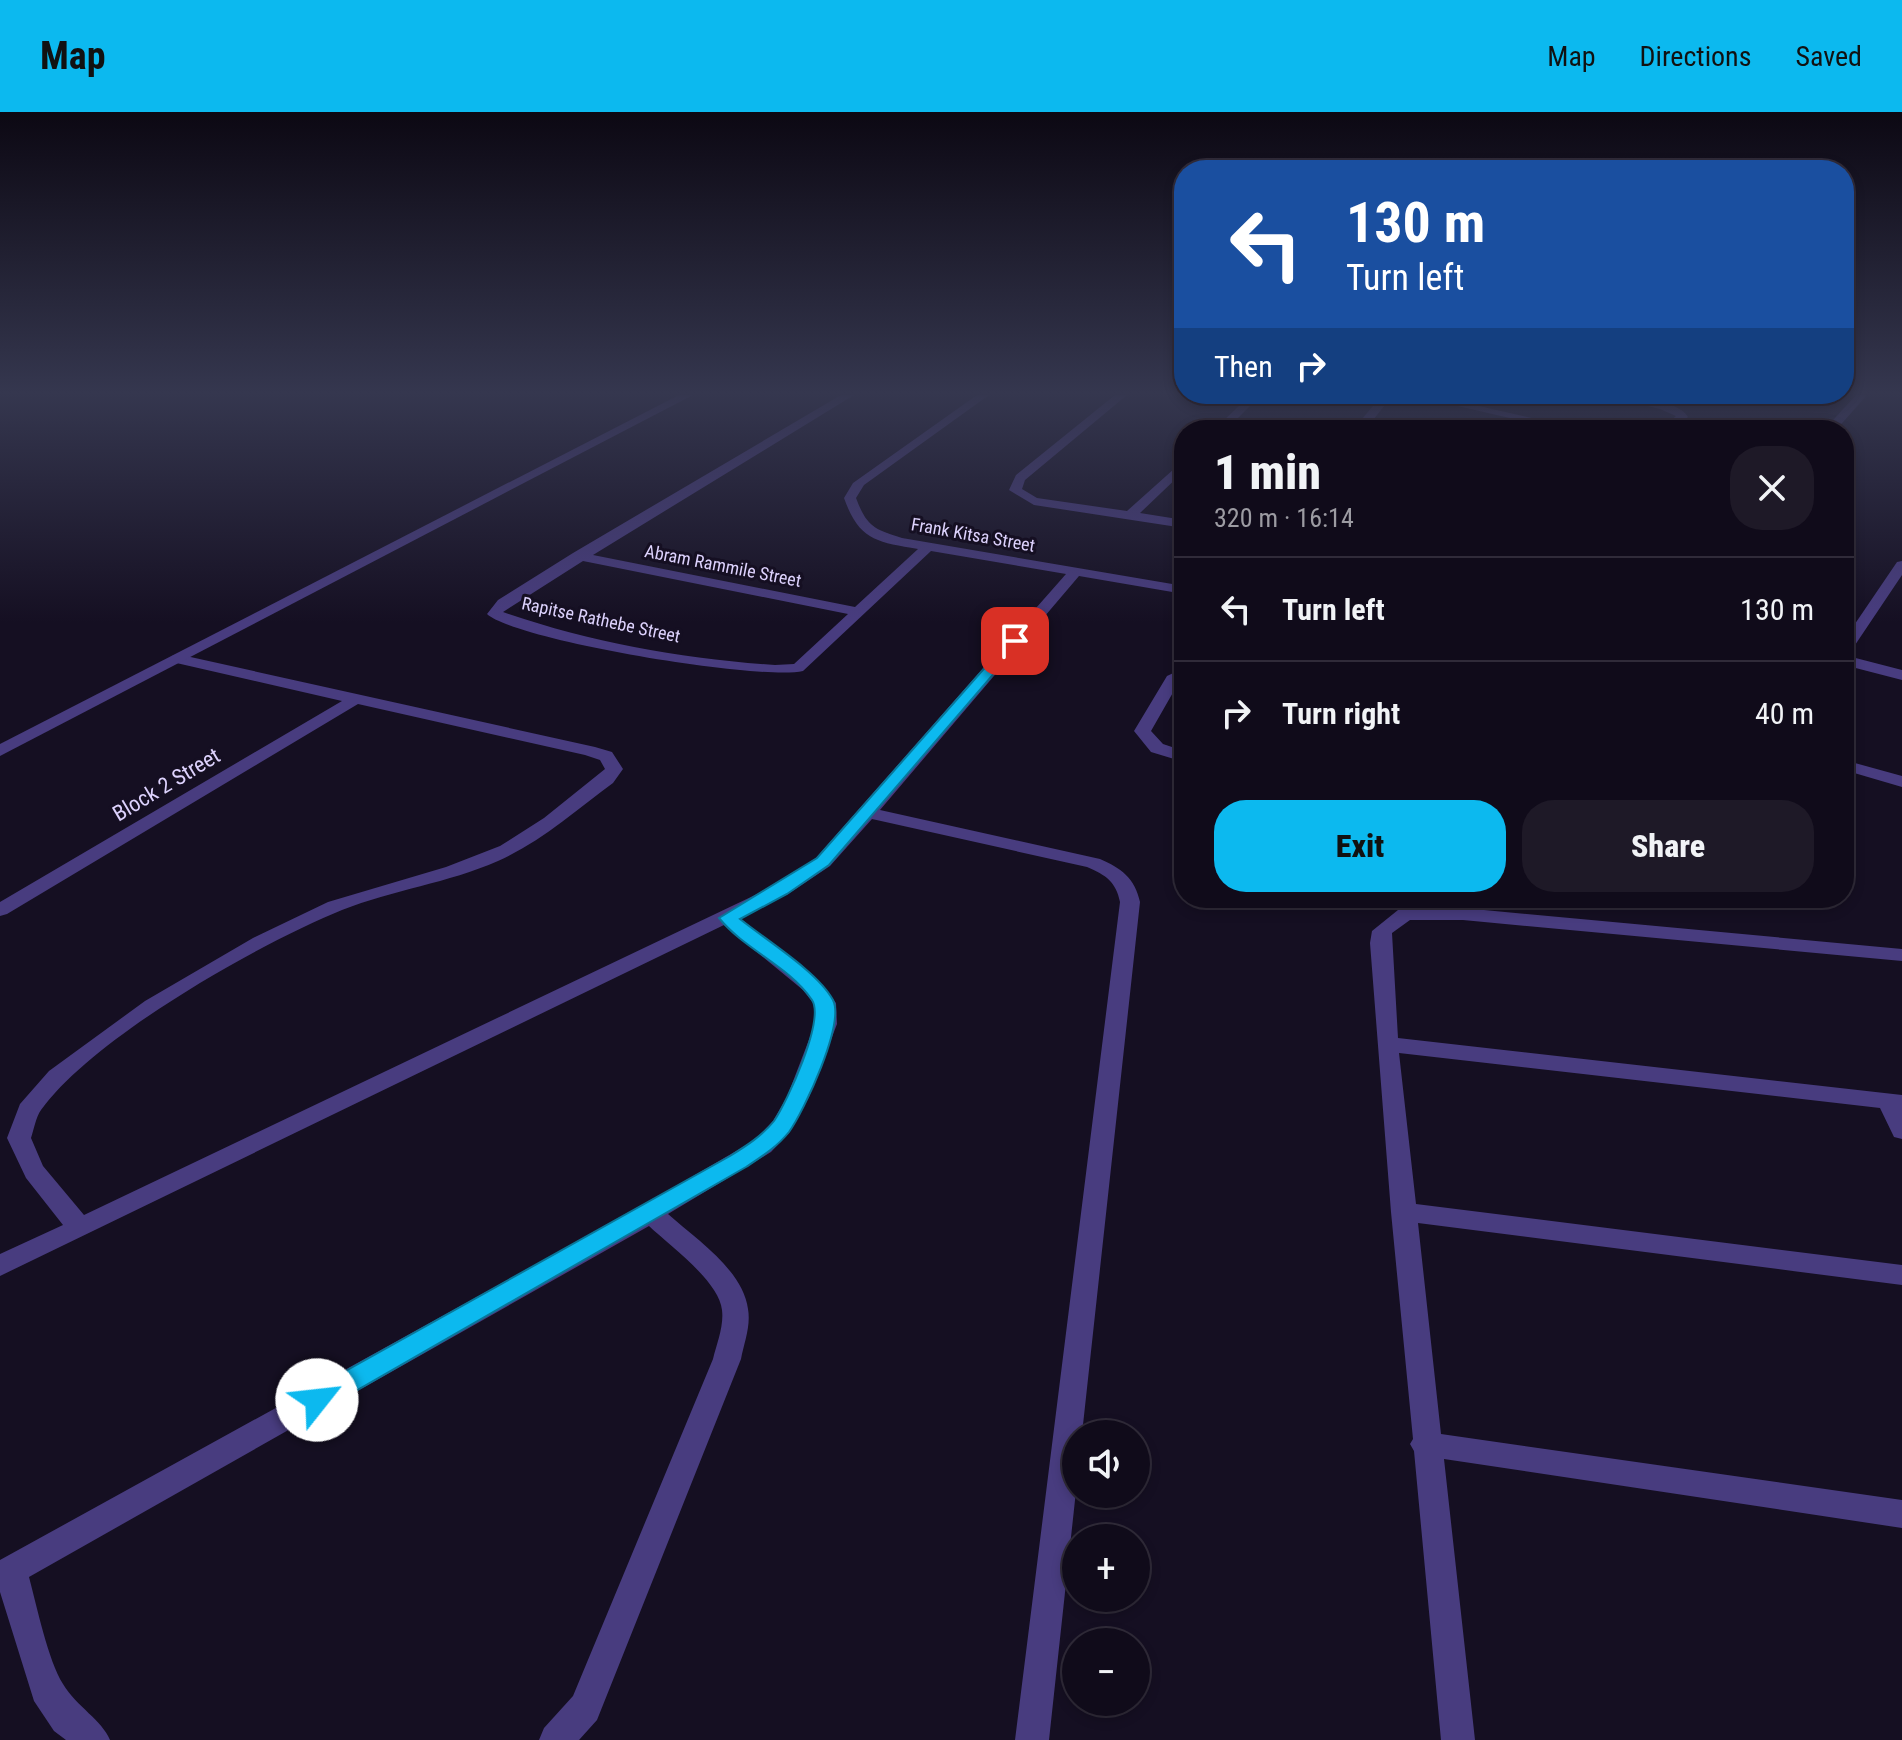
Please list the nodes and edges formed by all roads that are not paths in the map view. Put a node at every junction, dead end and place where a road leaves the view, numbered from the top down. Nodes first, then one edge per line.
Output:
1 (541, 471) edge
2 (721, 471) edge
3 (876, 471) edge
4 (1029, 471) edge
5 (1174, 474) edge
6 (1131, 515) junction
7 (1174, 522) edge
8 (927, 548) junction
9 (578, 556) junction
10 (1902, 565) edge
11 (1075, 572) junction
12 (1174, 588) edge
13 (860, 612) junction
14 (1854, 636) edge
15 (177, 659) junction
16 (1854, 663) edge
17 (1902, 675) edge
18 (1174, 678) edge
19 (356, 699) junction
20 (0, 751) edge
21 (1174, 754) edge
22 (1854, 768) edge
23 (1902, 782) edge
24 (868, 813) junction
25 (0, 910) edge
26 (728, 918) junction
27 (1902, 955) edge
28 (1387, 1044) junction
29 (1896, 1103) edge
30 (1902, 1131) edge
31 (1403, 1212) junction
32 (651, 1213) junction
33 (80, 1228) junction
34 (0, 1266) edge
35 (1902, 1275) edge
36 (1425, 1444) junction
37 (1902, 1514) edge
38 (5, 1574) edge
39 (93, 1740) edge
40 (556, 1740) edge
41 (1032, 1740) edge
42 (1458, 1740) edge

1 - 15 street
2 - 9 street, Rapitse Rathebe Street
3 - 8 street, Frank Kitsa Street
4 - 6 street
5 - 6 street
6 - 7 street
8 - 11 street, Frank Kitsa Street
8 - 13 street, Rapitse Rathebe Street
9 - 13 street, Abram Rammile Street
9 - 13 street, Rapitse Rathebe Street
10 - 14 street
11 - 12 street, Frank Kitsa Street
11 - 24 street
15 - 19 street
15 - 20 street
16 - 17 street
18 - 21 street
19 - 25 street, Block 2 Street
19 - 33 street
22 - 23 street
24 - 26 street
24 - 41 street
26 - 32 street
26 - 33 street
27 - 28 street
28 - 29 street
28 - 31 street
29 - 30 street
31 - 35 street
31 - 36 street
32 - 38 street
32 - 40 street
33 - 34 street
36 - 37 street
36 - 42 street
38 - 39 street

